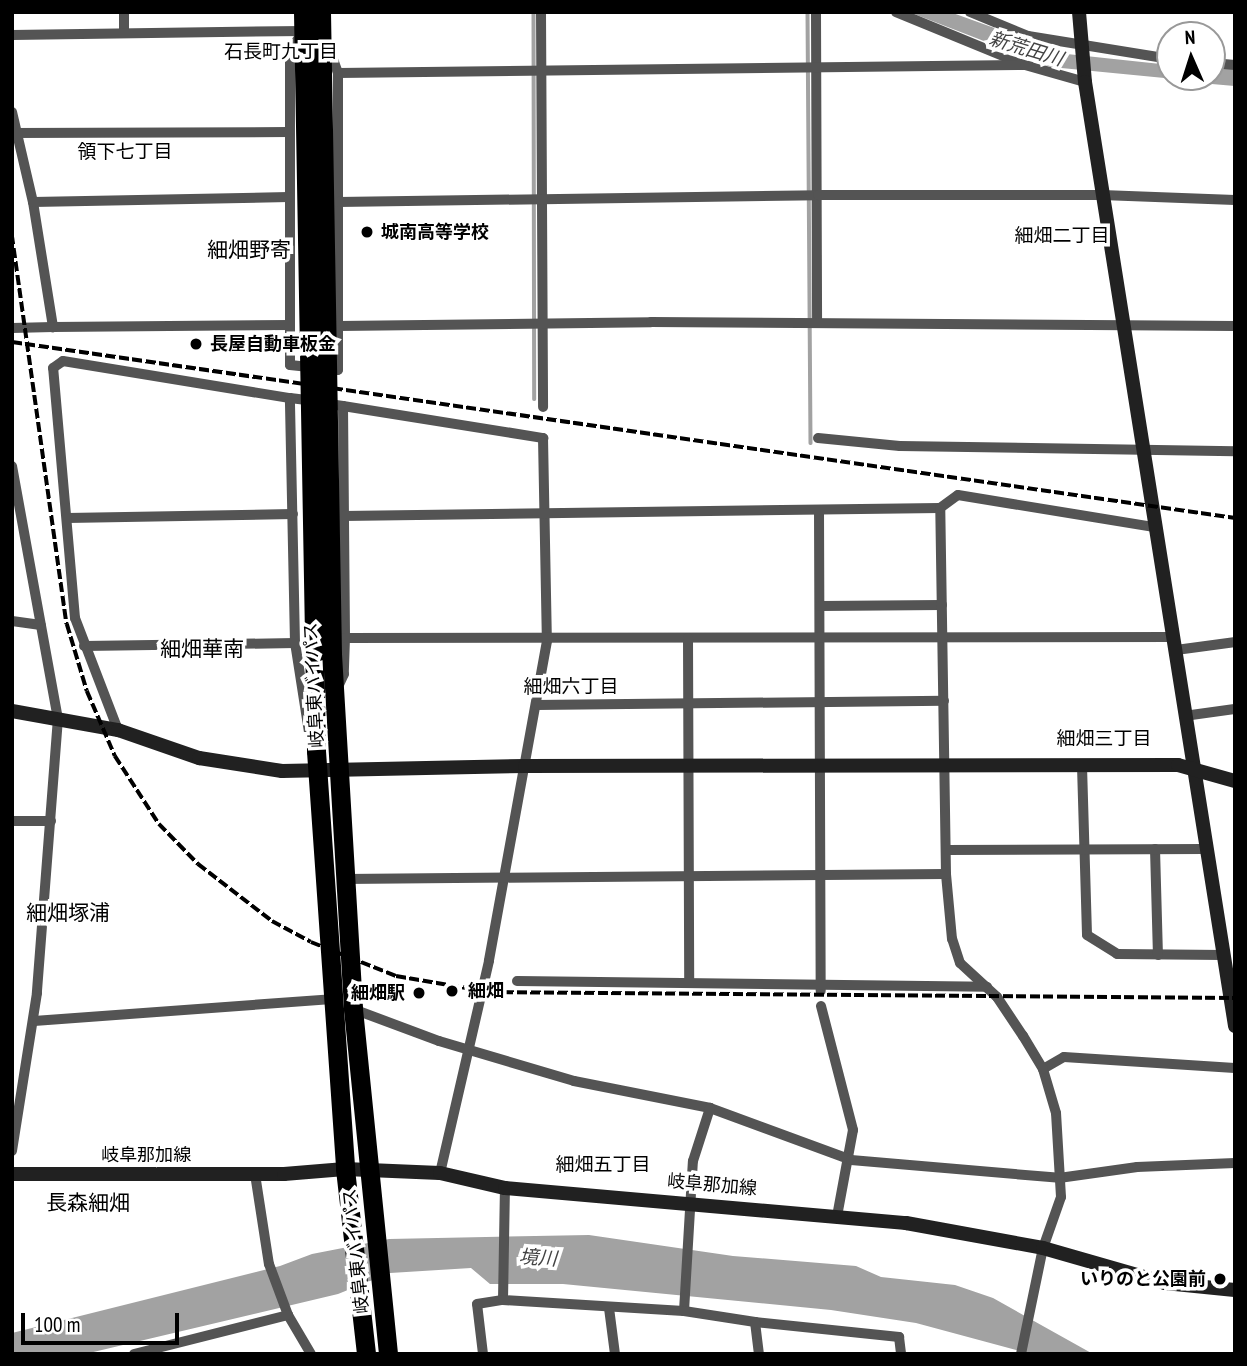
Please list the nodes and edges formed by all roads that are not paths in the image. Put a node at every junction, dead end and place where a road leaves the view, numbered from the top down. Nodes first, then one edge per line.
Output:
1 (124, 12) edge
2 (541, 12) edge
3 (816, 12) edge
4 (896, 12) edge
5 (970, 12) edge
6 (1079, 12) edge
7 (312, 22) edge
8 (124, 32) junction
9 (12, 35) edge
10 (1081, 49) junction
11 (1156, 57) edge
12 (1025, 65) junction
13 (815, 68) junction
14 (541, 72) junction
15 (338, 73) junction
16 (1084, 80) junction
17 (12, 111) edge
18 (15, 132) edge
19 (289, 132) junction
20 (818, 195) junction
21 (1102, 195) junction
22 (289, 197) junction
23 (541, 198) junction
24 (1235, 200) edge
25 (33, 202) junction
26 (338, 202) junction
27 (315, 249) junction
28 (1123, 322) junction
29 (817, 323) junction
30 (542, 324) junction
31 (290, 325) junction
32 (339, 326) junction
33 (1235, 326) edge
34 (53, 327) junction
35 (12, 328) edge
36 (290, 398) junction
37 (343, 406) junction
38 (543, 407) dead end
39 (818, 438) dead end
40 (1143, 448) junction
41 (1235, 451) edge
42 (12, 466) edge
43 (940, 508) junction
44 (819, 510) junction
45 (16, 512) edge
46 (293, 514) junction
47 (544, 514) junction
48 (343, 516) junction
49 (67, 518) junction
50 (1154, 527) junction
51 (820, 606) junction
52 (942, 606) junction
53 (12, 621) edge
54 (41, 625) junction
55 (345, 638) junction
56 (688, 638) junction
57 (820, 639) junction
58 (943, 640) junction
59 (547, 641) junction
60 (1235, 642) edge
61 (1174, 644) junction
62 (84, 646) junction
63 (303, 648) junction
64 (334, 694) junction
65 (689, 701) junction
66 (944, 701) junction
67 (820, 703) junction
68 (536, 705) junction
69 (1235, 709) edge
70 (12, 711) edge
71 (1184, 716) junction
72 (58, 718) junction
73 (118, 730) junction
74 (318, 761) junction
75 (525, 766) junction
76 (1083, 766) junction
77 (946, 767) junction
78 (1192, 767) junction
79 (821, 768) junction
80 (690, 769) junction
81 (340, 770) junction
82 (1235, 781) edge
83 (12, 821) edge
84 (51, 821) junction
85 (1155, 849) junction
86 (1205, 849) junction
87 (946, 850) junction
88 (1085, 850) junction
89 (821, 874) junction
90 (946, 874) junction
91 (502, 875) junction
92 (689, 875) junction
93 (344, 879) junction
94 (1158, 955) junction
95 (1223, 955) junction
96 (517, 981) dead end
97 (689, 981) junction
98 (821, 987) junction
99 (987, 987) junction
100 (1232, 988) edge
101 (344, 1004) junction
102 (821, 1006) dead end
103 (34, 1021) junction
104 (1235, 1026) edge
105 (470, 1051) junction
106 (1235, 1068) edge
107 (1043, 1069) junction
108 (710, 1108) junction
109 (12, 1151) edge
110 (851, 1160) junction
111 (1235, 1163) edge
112 (345, 1169) junction
113 (369, 1170) junction
114 (440, 1173) junction
115 (12, 1174) edge
116 (255, 1174) junction
117 (1059, 1178) junction
118 (505, 1188) junction
119 (692, 1201) junction
120 (837, 1216) junction
121 (1043, 1248) junction
122 (1235, 1290) edge
123 (503, 1300) junction
124 (608, 1308) junction
125 (684, 1311) junction
126 (288, 1314) junction
127 (755, 1322) junction
128 (134, 1354) edge
129 (311, 1354) edge
130 (366, 1354) edge
131 (388, 1354) edge
132 (483, 1354) edge
133 (615, 1354) edge
134 (759, 1354) edge
135 (901, 1354) edge
136 (1021, 1354) edge

1 - 8 street
2 - 14 street
3 - 13 street
4 - 12 street
5 - 10 street
6 - 10 street
7 - 8 street
7 - 15 street
7 - 19 street
7 - 27 highway, 岐阜東バイパス
8 - 9 street
10 - 11 street
10 - 16 street
12 - 13 street
12 - 16 street
13 - 14 street
13 - 20 street
14 - 15 street
14 - 23 street
15 - 26 street
16 - 21 street
17 - 18 street
18 - 19 street
18 - 25 street
19 - 22 street
20 - 21 street
20 - 23 street
20 - 29 street
21 - 24 street
21 - 28 street
22 - 25 street
22 - 31 street
23 - 26 street
23 - 30 street
25 - 34 street
26 - 32 street
27 - 63 highway, 岐阜東バイパス
27 - 64 highway, 岐阜東バイパス
28 - 29 street
28 - 33 street
28 - 40 street
29 - 30 street
30 - 32 street
30 - 38 street
31 - 32 street
31 - 34 street
34 - 35 street
36 - 37 street
36 - 46 street
36 - 49 street
37 - 47 street
37 - 48 street
39 - 40 street
40 - 41 street
40 - 50 street
42 - 45 street
43 - 44 street
43 - 50 street
43 - 52 street
44 - 47 street
44 - 51 street
45 - 54 street
46 - 49 street
46 - 63 street
47 - 48 street
47 - 59 street
48 - 55 street
49 - 62 street
50 - 61 street
51 - 52 street
51 - 57 street
52 - 58 street
53 - 54 street
54 - 72 street
55 - 59 street
55 - 64 street
56 - 57 street
56 - 59 street
56 - 65 street
57 - 58 street
57 - 67 street
58 - 61 street
58 - 66 street
59 - 68 street
60 - 61 street
61 - 71 street
62 - 63 street
62 - 73 street
63 - 74 highway, 岐阜東バイパス
64 - 81 highway, 岐阜東バイパス
65 - 67 street
65 - 68 street
65 - 80 street
66 - 67 street
66 - 77 street
67 - 79 street
68 - 75 street
69 - 71 street
70 - 72 street
71 - 78 street
72 - 73 street
72 - 84 street
73 - 74 street
74 - 81 street
74 - 101 highway, 岐阜東バイパス
75 - 80 street
75 - 81 street
75 - 91 street
76 - 77 street
76 - 78 street
76 - 88 street
77 - 79 street
77 - 87 street
78 - 82 street
78 - 86 street
79 - 80 street
79 - 89 street
80 - 92 street
81 - 93 highway, 岐阜東バイパス
83 - 84 street
84 - 103 street
85 - 86 street
85 - 88 street
85 - 94 street
86 - 95 street
87 - 88 street
87 - 90 street
88 - 94 street
89 - 90 street
89 - 92 street
89 - 98 street
90 - 99 street
91 - 92 street
91 - 93 street
91 - 105 street
92 - 97 street
93 - 101 highway, 岐阜東バイパス
94 - 95 street
95 - 100 street
96 - 97 street
97 - 98 street
98 - 99 street
99 - 107 street
100 - 104 street
101 - 103 street
101 - 105 street
101 - 112 highway, 岐阜東バイパス
101 - 113 highway, 岐阜東バイパス
102 - 110 street
103 - 109 street
105 - 108 street
105 - 114 street
106 - 107 street
107 - 117 street
108 - 110 street
108 - 119 street
110 - 117 street
110 - 120 street
111 - 117 street
112 - 113 street, 岐阜那加線
112 - 116 street, 岐阜那加線
112 - 130 highway, 岐阜東バイパス
113 - 114 street, 岐阜那加線
113 - 131 highway, 岐阜東バイパス
114 - 118 street, 岐阜那加線
115 - 116 street, 岐阜那加線
116 - 126 street
117 - 121 street
118 - 119 street, 岐阜那加線
118 - 123 street
119 - 120 street, 岐阜那加線
119 - 125 street
120 - 121 street, 岐阜那加線
121 - 122 street, 岐阜那加線
121 - 136 street
123 - 124 street
123 - 132 street
124 - 125 street
124 - 133 street
125 - 127 street
126 - 128 street
126 - 129 street
127 - 134 street
127 - 135 street

